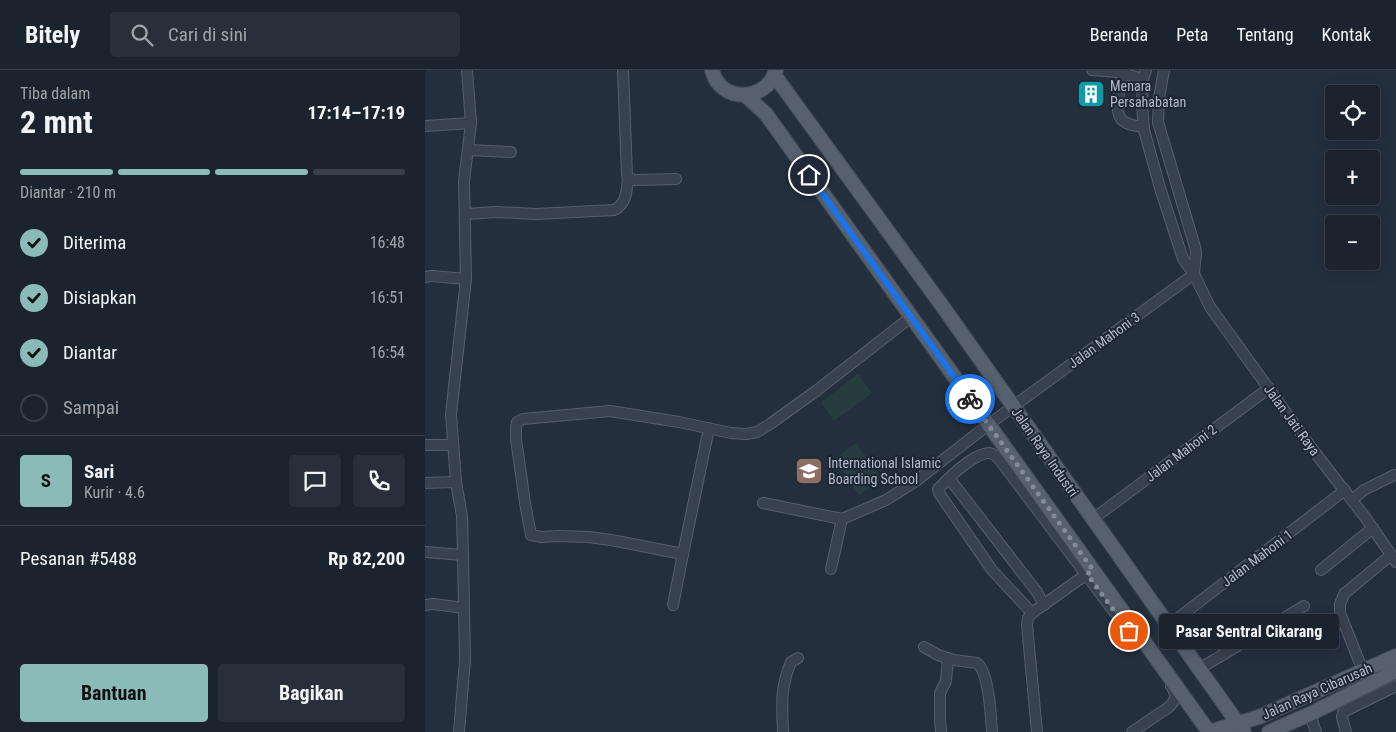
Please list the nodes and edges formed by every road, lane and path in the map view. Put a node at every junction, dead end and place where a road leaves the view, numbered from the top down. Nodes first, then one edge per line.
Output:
1 (467, 70) edge
2 (623, 70) edge
3 (712, 70) edge
4 (1092, 70) edge
5 (1164, 70) edge
6 (1120, 72) edge
7 (775, 73) edge
8 (1144, 74) edge
9 (745, 95) junction
10 (471, 123) junction
11 (425, 126) edge
12 (1144, 127) junction
13 (468, 150) junction
14 (511, 152) dead end
15 (1168, 158) junction
16 (1154, 165) junction
17 (628, 177) junction
18 (676, 179) dead end
19 (465, 214) junction
20 (1194, 274) junction
21 (425, 277) edge
22 (465, 279) junction
23 (911, 317) junction
24 (1269, 388) junction
25 (1014, 407) junction
26 (988, 424) junction
27 (709, 428) junction
28 (425, 445) edge
29 (453, 445) junction
30 (1394, 475) dead end
31 (949, 478) junction
32 (425, 482) edge
33 (456, 482) junction
34 (1345, 490) junction
35 (1351, 500) junction
36 (763, 503) dead end
37 (1093, 518) junction
38 (842, 519) junction
39 (1373, 528) junction
40 (425, 552) edge
41 (683, 554) junction
42 (463, 555) junction
43 (1394, 558) edge
44 (831, 570) dead end
45 (1321, 570) dead end
46 (1090, 572) junction
47 (425, 605) edge
48 (673, 605) dead end
49 (1044, 605) junction
50 (1304, 606) dead end
51 (464, 608) junction
52 (1031, 612) junction
53 (1169, 625) junction
54 (924, 647) dead end
55 (1396, 656) edge
56 (798, 658) dead end
57 (948, 658) junction
58 (1199, 669) junction
59 (1363, 671) junction
60 (1396, 671) edge
61 (1396, 686) edge
62 (1310, 714) junction
63 (1241, 728) edge
64 (459, 732) edge
65 (783, 732) edge
66 (941, 732) edge
67 (992, 732) edge
68 (1037, 732) edge
69 (1133, 732) edge
70 (1209, 732) edge
71 (1269, 732) edge
72 (1316, 732) edge
73 (1346, 732) edge

1 - 10 street
2 - 17 street
3 - 9 main road
4 - 6 street
5 - 15 street, Jalan Jati Raya
6 - 8 street
6 - 12 street
7 - 9 main road
7 - 25 main road, Jalan Raya Industri
8 - 12 street, Jalan Jati Raya
9 - 23 main road
10 - 11 street
10 - 13 street
12 - 16 street, Jalan Jati Raya
13 - 14 street
13 - 19 street
15 - 16 street
15 - 20 street, Jalan Jati Raya
16 - 20 street, Jalan Jati Raya
17 - 18 street
17 - 19 street
19 - 22 street
20 - 24 street, Jalan Jati Raya
20 - 25 street, Jalan Mahoni 3
21 - 22 street
22 - 29 street
23 - 26 main road
23 - 27 street
24 - 34 street, Jalan Jati Raya
24 - 37 street, Jalan Mahoni 2
25 - 26 street, Jalan Mahoni 3
25 - 37 main road, Jalan Raya Industri
26 - 38 street, Jalan Mahoni 3
26 - 46 main road
27 - 41 street
27 - 41 street
28 - 29 street
29 - 33 street
30 - 35 street
31 - 46 street
31 - 49 street
31 - 52 street
32 - 33 street
33 - 42 street
34 - 35 street, Jalan Jati Raya
34 - 53 street, Jalan Mahoni 1
35 - 39 street, Jalan Jati Raya
36 - 38 street
37 - 53 main road, Jalan Raya Industri
38 - 44 street
39 - 43 street, Jalan Jati Raya
39 - 45 street
40 - 42 street
41 - 48 street
42 - 51 street
43 - 59 street
46 - 49 street
46 - 69 street
46 - 70 main road
47 - 51 street
49 - 52 street
50 - 58 street
51 - 64 street
52 - 68 street
53 - 58 main road, Jalan Raya Industri
54 - 57 street
55 - 59 main road, Jalan Raya Cibarusah
56 - 65 street
57 - 66 street
57 - 67 street
58 - 63 main road, Jalan Raya Industri
59 - 63 main road, Jalan Raya Cibarusah
60 - 62 main road, Jalan Raya Cibarusah
61 - 73 street
62 - 71 main road, Jalan Raya Cibarusah
62 - 72 street
63 - 70 main road, Jalan Raya Cibarusah

